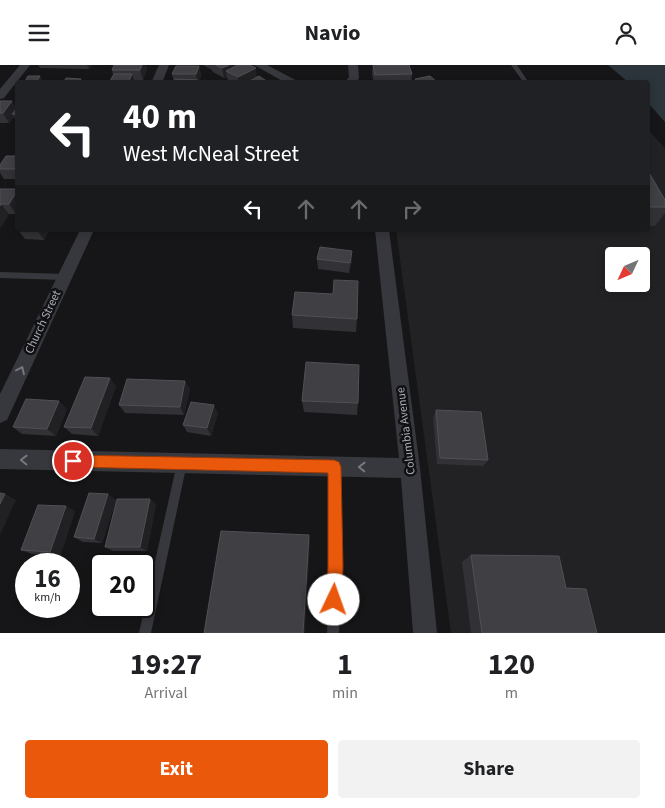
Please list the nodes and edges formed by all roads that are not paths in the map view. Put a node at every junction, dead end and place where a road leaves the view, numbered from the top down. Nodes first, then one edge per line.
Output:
1 (24, 65) edge
2 (164, 65) edge
3 (259, 65) edge
4 (353, 65) edge
5 (514, 65) edge
6 (15, 80) edge
7 (15, 80) edge
8 (157, 80) edge
9 (290, 80) edge
10 (352, 80) edge
11 (526, 80) edge
12 (3, 101) edge
13 (86, 232) edge
14 (382, 232) edge
15 (0, 275) edge
16 (65, 277) junction
17 (0, 414) edge
18 (0, 459) edge
19 (182, 463) junction
20 (334, 467) junction
21 (410, 468) junction
22 (145, 633) edge
23 (333, 633) edge
24 (425, 633) edge

1 - 6 street
2 - 8 street
3 - 9 street
4 - 10 street
5 - 11 lane
7 - 12 street
13 - 16 street, Church Street
14 - 21 street, Columbia Avenue
15 - 16 lane
17 -> 16 street, Church Street
19 -> 18 street
19 - 20 street
19 - 22 lane
21 -> 20 street
20 - 23 lane
21 - 24 street, Columbia Avenue

